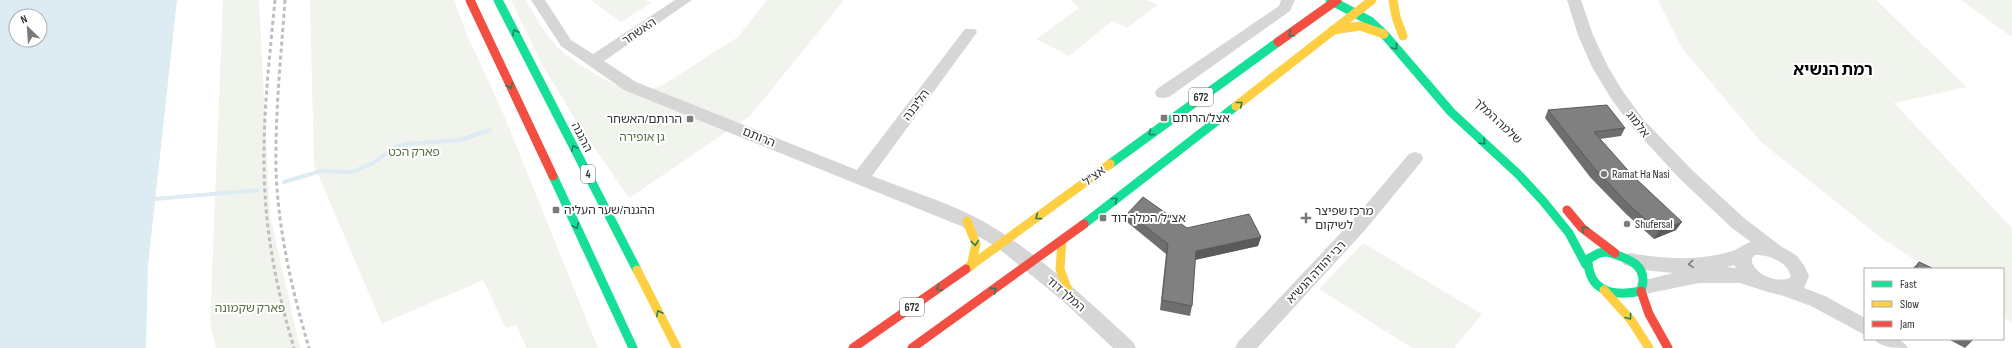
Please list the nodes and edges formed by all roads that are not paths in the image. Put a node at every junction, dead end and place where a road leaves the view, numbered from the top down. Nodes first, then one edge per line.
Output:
1 (470, 0) edge
2 (498, 0) edge
3 (538, 0) edge
4 (685, 0) edge
5 (1288, 0) edge
6 (1356, 0) edge
7 (1393, 0) edge
8 (1574, 0) edge
9 (1334, 1) edge
10 (1371, 5) edge
11 (1312, 10) dead end
12 (1355, 13) junction
13 (1311, 20) junction
14 (1388, 20) dead end
15 (1333, 30) junction
16 (970, 32) dead end
17 (1384, 34) junction
18 (594, 61) junction
19 (1163, 93) dead end
20 (1415, 158) dead end
21 (861, 178) junction
22 (1563, 204) dead end
23 (967, 221) junction
24 (1738, 223) junction
25 (1062, 241) junction
26 (1004, 243) junction
27 (1775, 251) junction
28 (1745, 253) junction
29 (1622, 257) junction
30 (1030, 264) junction
31 (1586, 265) junction
32 (972, 266) junction
33 (1798, 272) junction
34 (1754, 278) junction
35 (1784, 288) junction
36 (1643, 289) junction
37 (1604, 290) junction
38 (1070, 296) junction
39 (615, 310) junction
40 (1840, 312) junction
41 (1864, 326) edge
42 (618, 339) dead end
43 (1886, 340) edge
44 (633, 348) edge
45 (677, 348) edge
46 (853, 348) edge
47 (912, 348) edge
48 (1126, 348) edge
49 (1245, 348) edge
50 (1649, 348) edge
51 (1668, 348) edge
52 (1898, 348) edge

1 -> 39 main road
45 -> 2 main road, ההגנה / 4
3 - 18 street, הרותם
4 - 18 street, האשחר
5 - 19 street
6 - 10 main road
7 - 14 main road
8 - 24 street, אלמוג
9 - 12 main road
9 - 13 main road, אצ"ל / 672
10 - 12 main road, 672
11 - 13 main road
12 - 15 main road, 672
12 - 17 main road
13 -> 26 main road, אצ"ל / 672
15 - 17 main road
25 -> 15 main road, 672
16 - 21 street, הליבנה
17 -> 31 main road
18 - 21 street, הרותם
20 - 49 street, רבי יהודה הנשיא
21 - 23 street, הרותם
29 -> 22 main road
23 - 26 street, הרותם
23 -> 32 main road
24 - 27 street, אלמוג
24 - 28 street
25 - 30 main road, 672
25 - 38 main road
26 - 30 street, המלך דוד
26 - 32 main road, אצ"ל / 672
27 - 28 street
27 - 33 street, אלמוג
28 -> 29 street
28 - 34 street
29 - 31 main road
29 - 36 main road
30 - 38 street, המלך דוד
47 -> 30 main road, 672
31 - 37 main road
32 -> 46 main road, אצ"ל / 672
33 - 35 street
33 - 40 street
34 - 35 street
34 - 36 street
35 - 40 street
36 - 37 main road
36 - 51 main road
37 -> 50 main road
38 - 48 street, המלך דוד
39 - 42 main road
39 - 44 main road
40 - 41 street
43 - 52 street

